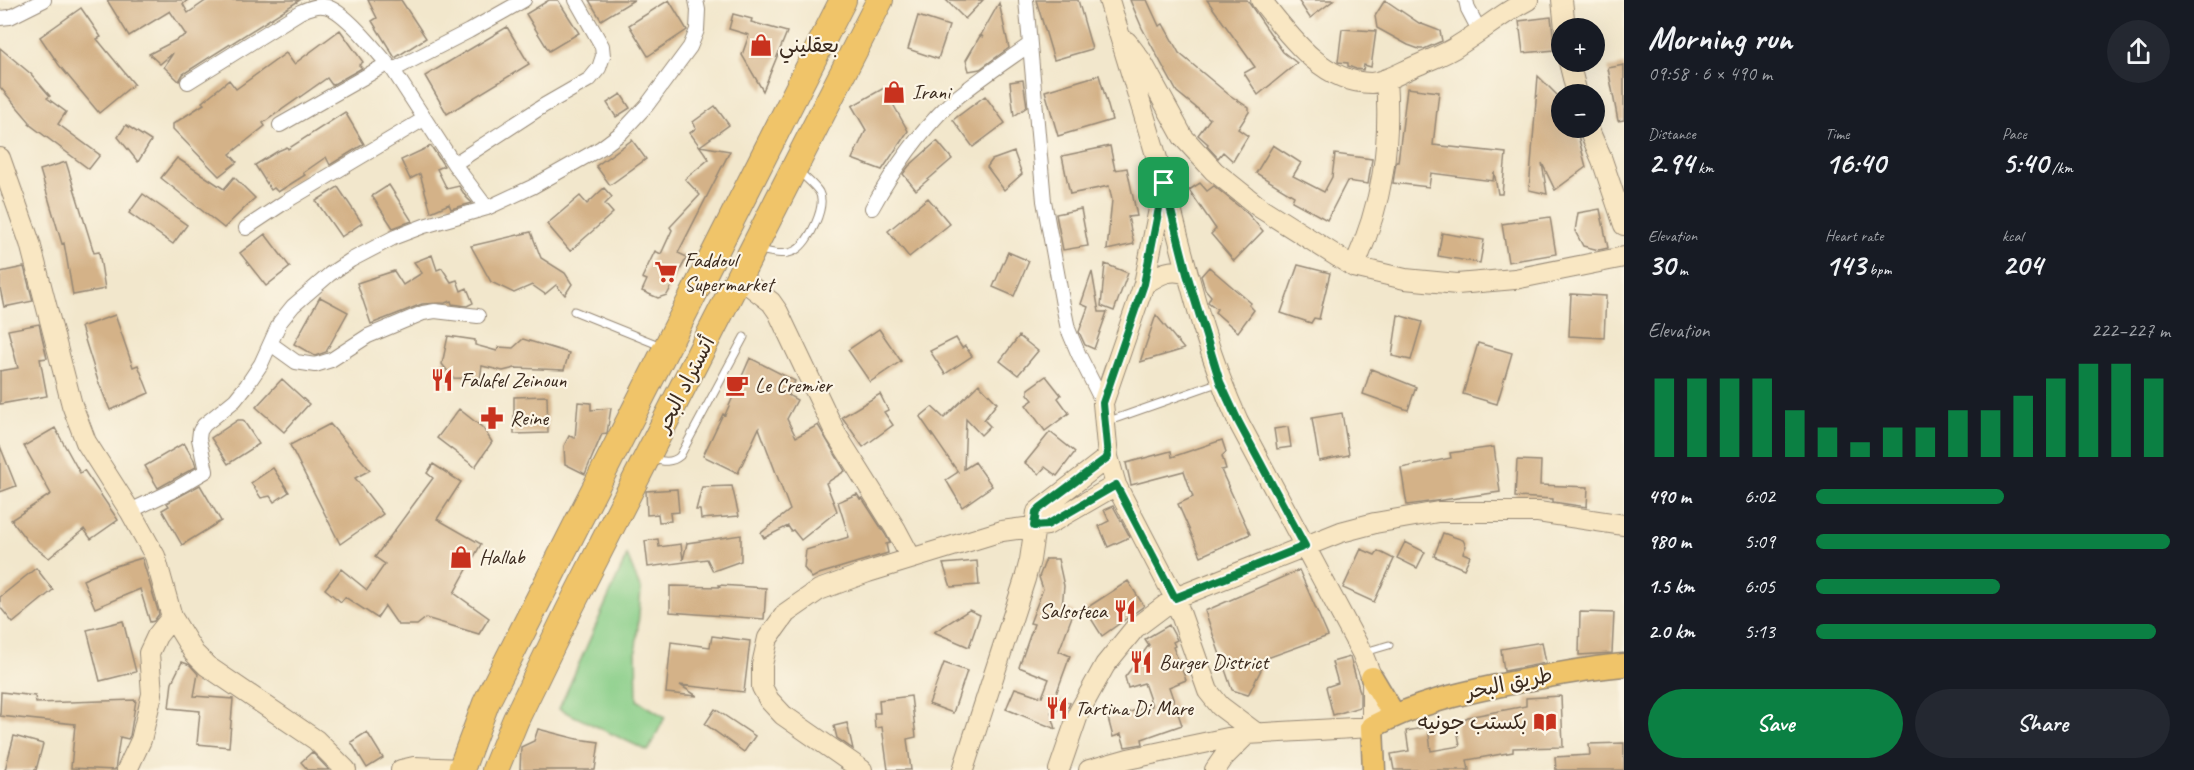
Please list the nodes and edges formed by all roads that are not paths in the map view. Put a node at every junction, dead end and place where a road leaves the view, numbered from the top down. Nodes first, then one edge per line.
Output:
1 (44, 0) edge
2 (524, 0) edge
3 (576, 0) edge
4 (696, 0) edge
5 (880, 0) edge
6 (1026, 0) edge
7 (1109, 0) edge
8 (1260, 0) edge
9 (1466, 0) edge
10 (1528, 0) edge
11 (1562, 0) edge
12 (835, 6) edge
13 (0, 18) edge
14 (1564, 18) edge
15 (1117, 30) junction
16 (1479, 30) junction
17 (1029, 45) junction
18 (390, 67) junction
19 (1386, 79) junction
20 (188, 82) dead end
21 (424, 120) junction
22 (280, 125) dead end
23 (1592, 138) edge
24 (0, 158) edge
25 (454, 164) junction
26 (795, 167) junction
27 (1164, 183) junction
28 (487, 208) junction
29 (872, 208) dead end
30 (1624, 225) edge
31 (246, 228) dead end
32 (754, 249) junction
33 (1624, 257) edge
34 (1354, 267) junction
35 (1187, 274) junction
36 (740, 278) junction
37 (1144, 284) junction
38 (574, 310) dead end
39 (478, 315) dead end
40 (744, 338) dead end
41 (271, 344) junction
42 (668, 349) junction
43 (1220, 382) junction
44 (1104, 413) junction
45 (1108, 457) junction
46 (647, 458) junction
47 (1116, 485) junction
48 (130, 511) junction
49 (1624, 525) edge
50 (1034, 526) junction
51 (1305, 546) junction
52 (911, 558) junction
53 (1175, 598) junction
54 (172, 617) junction
55 (1389, 645) dead end
56 (1362, 653) junction
57 (1624, 665) edge
58 (1372, 678) junction
59 (1394, 715) junction
60 (1372, 727) junction
61 (1251, 733) junction
62 (461, 769) edge
63 (127, 770) edge
64 (346, 770) edge
65 (401, 770) edge
66 (495, 770) edge
67 (862, 770) edge
68 (963, 770) edge
69 (1059, 770) edge
70 (1089, 770) edge
71 (1215, 770) edge
72 (1374, 770) edge

1 - 13 street
2 - 18 street
3 - 25 street
4 - 28 street
5 - 26 highway, أتستراد البحر
6 - 17 street
7 - 15 street
8 - 19 street
9 - 16 street
10 - 16 street
11 - 14 street
12 - 42 highway, أتستراد البحر
15 - 27 street
15 - 34 street
16 - 19 street
17 - 29 street
17 - 44 street
18 - 20 street
18 - 21 street
18 - 22 street
19 - 34 street
21 - 25 street
21 - 31 street
23 - 30 street
24 - 48 street
25 - 28 street
26 - 32 highway, أتستراد البحر
26 - 32 lane
27 - 35 street
27 - 37 street
28 - 41 street
32 - 36 highway, أتستراد البحر
33 - 34 street
35 - 37 street
35 - 43 street
36 - 46 highway, أتستراد البحر
36 - 52 street
37 - 44 street
38 - 42 lane
39 - 41 street
40 - 46 lane
41 - 48 street
42 - 62 highway, أتستراد البحر
43 - 44 lane
43 - 51 street
44 - 45 street
45 - 47 street
45 - 50 street
46 - 66 highway, أتستراد البحر
47 - 50 street
47 - 53 street
48 - 54 street
49 - 51 street
50 - 52 street
50 - 68 street
51 - 53 street
51 - 56 street
52 - 67 street
53 - 61 street
53 - 69 street
54 - 63 street
54 - 64 street
55 - 56 lane
56 - 58 street
57 - 59 main road, طريق البحر
58 - 59 main road
58 - 60 street
59 - 60 main road, طريق البحر
60 - 61 street
60 - 72 main road
61 - 70 street
61 - 71 street
62 - 65 street

